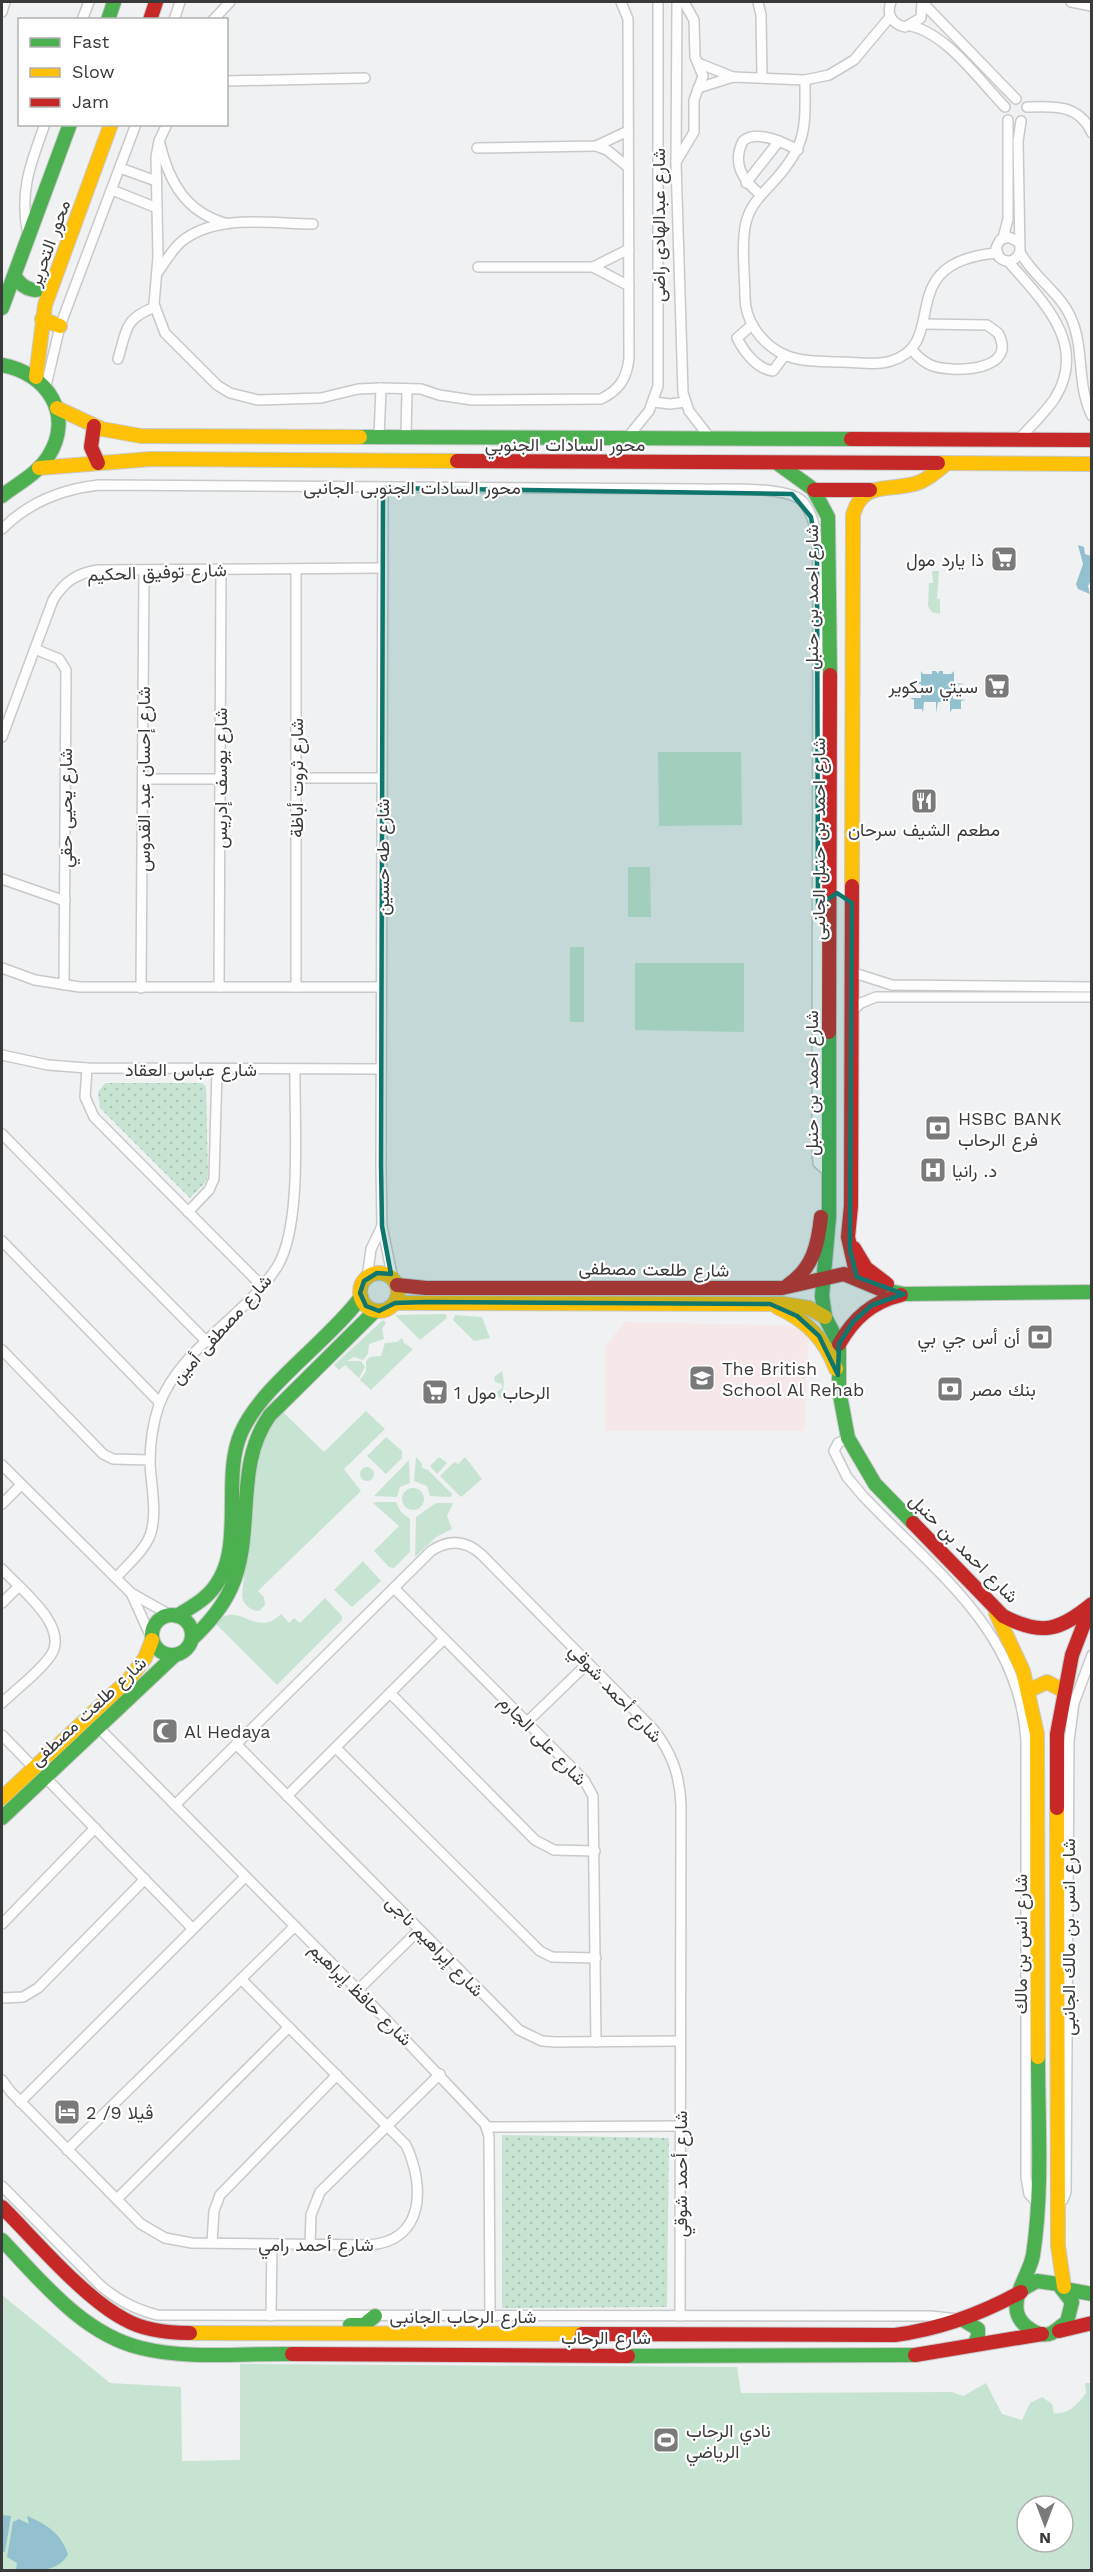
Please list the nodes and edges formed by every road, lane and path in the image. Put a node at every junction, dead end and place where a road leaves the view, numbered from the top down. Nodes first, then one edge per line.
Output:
1 (5, 2) edge
2 (89, 2) edge
3 (114, 2) edge
4 (156, 2) edge
5 (180, 2) edge
6 (230, 2) edge
7 (621, 2) edge
8 (658, 2) edge
9 (677, 2) edge
10 (684, 2) edge
11 (758, 2) edge
12 (891, 2) edge
13 (922, 2) edge
14 (1071, 2) edge
15 (1092, 6) edge
16 (2, 12) edge
17 (890, 17) junction
18 (83, 18) edge
19 (109, 18) edge
20 (151, 18) edge
21 (175, 18) edge
22 (215, 18) edge
23 (911, 26) junction
24 (698, 63) junction
25 (733, 77) junction
26 (365, 78) dead end
27 (762, 78) junction
28 (805, 80) junction
29 (228, 82) edge
30 (698, 88) junction
31 (1016, 99) junction
32 (1005, 107) junction
33 (1027, 107) junction
34 (1008, 120) junction
35 (1021, 121) junction
36 (44, 126) edge
37 (69, 126) edge
38 (110, 126) edge
39 (135, 126) edge
40 (166, 126) edge
41 (628, 131) junction
42 (1092, 133) edge
43 (159, 141) junction
44 (779, 141) junction
45 (596, 146) junction
46 (477, 148) dead end
47 (798, 150) junction
48 (676, 162) junction
49 (628, 167) junction
50 (120, 168) junction
51 (156, 181) junction
52 (746, 183) junction
53 (176, 189) junction
54 (112, 190) junction
55 (157, 191) junction
56 (761, 195) junction
57 (158, 208) junction
58 (197, 211) junction
59 (228, 224) junction
60 (314, 224) dead end
61 (190, 235) junction
62 (28, 238) junction
63 (158, 238) junction
64 (1004, 238) junction
65 (1018, 242) junction
66 (179, 243) junction
67 (628, 249) junction
68 (1020, 252) junction
69 (996, 253) junction
70 (1008, 261) junction
71 (478, 267) dead end
72 (593, 267) junction
73 (157, 273) junction
74 (15, 278) junction
75 (52, 284) junction
76 (629, 286) junction
77 (155, 307) junction
78 (2, 308) edge
79 (42, 319) junction
80 (924, 324) junction
81 (752, 325) junction
82 (60, 326) junction
83 (910, 350) junction
84 (784, 355) junction
85 (1065, 356) junction
86 (1079, 356) junction
87 (118, 359) dead end
88 (2, 365) edge
89 (1064, 380) junction
90 (1080, 381) junction
91 (41, 382) junction
92 (381, 388) junction
93 (406, 389) junction
94 (654, 402) junction
95 (685, 402) junction
96 (57, 408) junction
97 (1092, 416) edge
98 (94, 426) junction
99 (379, 437) junction
100 (406, 437) junction
101 (627, 438) junction
102 (710, 438) junction
103 (1018, 440) junction
104 (1092, 440) edge
105 (98, 463) junction
106 (777, 463) junction
107 (947, 463) junction
108 (1092, 464) edge
109 (39, 468) junction
110 (384, 488) junction
111 (814, 490) junction
112 (870, 490) junction
113 (2, 496) edge
114 (804, 503) joint
115 (829, 515) junction
116 (853, 515) junction
117 (2, 529) edge
118 (830, 549) junction
119 (853, 549) junction
120 (383, 568) junction
121 (220, 569) junction
122 (297, 569) junction
123 (144, 570) junction
124 (824, 600) junction
125 (35, 649) junction
126 (2, 737) edge
127 (296, 778) junction
128 (382, 778) junction
129 (143, 779) junction
130 (220, 779) junction
131 (830, 876) junction
132 (852, 877) junction
133 (2, 879) edge
134 (65, 902) junction
135 (830, 903) junction
136 (852, 903) junction
137 (2, 968) edge
138 (851, 972) junction
139 (64, 986) junction
140 (219, 987) junction
141 (296, 987) junction
142 (381, 987) junction
143 (1092, 987) edge
144 (141, 988) junction
145 (1092, 997) edge
146 (851, 1012) junction
147 (2, 1055) edge
148 (87, 1068) junction
149 (217, 1069) junction
150 (295, 1069) junction
151 (381, 1069) junction
152 (2, 1134) edge
153 (830, 1178) junction
154 (188, 1212) junction
155 (850, 1215) junction
156 (830, 1217) junction
157 (382, 1226) junction
158 (848, 1237) junction
159 (2, 1241) edge
160 (857, 1277) junction
161 (367, 1278) junction
162 (822, 1279) junction
163 (395, 1282) junction
164 (262, 1286) junction
165 (782, 1288) junction
166 (1092, 1292) edge
167 (904, 1294) junction
168 (361, 1297) junction
169 (394, 1303) junction
170 (770, 1304) junction
171 (375, 1311) junction
172 (825, 1317) junction
173 (207, 1342) junction
174 (839, 1344) junction
175 (2, 1350) edge
176 (838, 1375) junction
177 (160, 1402) junction
178 (848, 1438) junction
179 (150, 1460) junction
180 (2, 1465) edge
181 (21, 1485) junction
182 (2, 1504) edge
183 (2, 1569) edge
184 (116, 1578) junction
185 (18, 1587) junction
186 (394, 1588) junction
187 (132, 1593) junction
188 (2, 1603) edge
189 (1092, 1605) edge
190 (992, 1606) junction
191 (174, 1615) junction
192 (152, 1639) junction
193 (192, 1639) junction
194 (444, 1639) junction
195 (1092, 1655) edge
196 (174, 1656) junction
197 (588, 1663) junction
198 (1030, 1690) junction
199 (1064, 1691) junction
200 (390, 1693) junction
201 (2, 1704) edge
202 (527, 1722) junction
203 (99, 1728) junction
204 (2, 1735) edge
205 (236, 1744) junction
206 (336, 1748) junction
207 (39, 1771) junction
208 (287, 1796) junction
209 (2, 1798) edge
210 (175, 1805) junction
211 (2, 1818) edge
212 (95, 1828) junction
213 (596, 1851) junction
214 (245, 1877) junction
215 (145, 1879) junction
216 (2, 1924) edge
217 (294, 1927) junction
218 (193, 1929) junction
219 (419, 1930) junction
220 (596, 1958) junction
221 (241, 1979) junction
222 (358, 1990) junction
223 (2, 1998) edge
224 (289, 2027) junction
225 (680, 2041) junction
226 (596, 2042) junction
227 (440, 2074) junction
228 (337, 2075) junction
229 (2, 2080) edge
230 (20, 2102) junction
231 (387, 2126) junction
232 (680, 2126) junction
233 (487, 2127) junction
234 (67, 2150) junction
235 (2, 2186) edge
236 (117, 2199) junction
237 (1038, 2204) junction
238 (1057, 2204) junction
239 (2, 2207) edge
240 (2, 2240) edge
241 (212, 2243) junction
242 (272, 2244) junction
243 (310, 2245) junction
244 (1035, 2246) junction
245 (1058, 2246) junction
246 (1065, 2288) junction
247 (1022, 2290) junction
248 (1092, 2294) edge
249 (271, 2316) junction
250 (375, 2316) junction
251 (490, 2316) junction
252 (680, 2316) junction
253 (963, 2320) junction
254 (1092, 2323) edge
255 (167, 2333) junction
256 (1050, 2333) junction
257 (335, 2334) junction
258 (974, 2345) junction
259 (167, 2353) junction

1 - 16 street
2 - 18 street
3 - 19 street
4 - 20 street
5 - 21 street
6 - 22 street
7 - 41 street
8 - 94 street, شارع عبدالهادى راضى
9 - 48 street, شارع عبدالهادى راضى
10 - 24 street
11 - 27 street
12 - 17 street
13 - 23 street
13 - 31 street
14 - 15 street
17 - 23 street
17 - 28 street
23 - 32 street
24 - 25 street
24 - 30 street
25 - 27 street
25 - 30 street
26 - 29 street
27 - 28 street
28 - 47 street
30 - 48 street
31 - 32 street
31 - 33 street
32 - 34 street
33 - 35 street
33 - 42 street
34 - 35 street
34 - 64 street
35 - 65 street
36 - 62 street
37 - 62 street, محور التحرير
38 - 75 street, محور التحرير
39 - 50 street
40 - 43 street
41 - 45 street
41 - 49 street
43 - 51 street
43 - 53 street
44 - 47 street
44 - 52 street
44 - 52 street
45 - 46 street
45 - 49 street
47 - 56 street
48 - 95 street, شارع عبدالهادى راضى
49 - 67 street
50 - 51 street
50 - 54 street
51 - 55 street
52 - 56 street
53 - 55 street
53 - 58 street
54 - 57 street
54 - 82 street
55 - 57 street
56 - 81 street
57 - 63 street
58 - 59 street
58 - 61 street
59 - 60 street
59 - 61 street
61 - 66 street
62 - 74 street, محور التحرير
63 - 66 street
63 - 73 street
64 - 65 street
64 - 69 street
65 - 68 street
66 - 73 street
67 - 72 street
67 - 76 street
68 - 70 street
68 - 86 street
69 - 70 street
69 - 80 street
70 - 85 street
71 - 72 street
72 - 76 street
73 - 77 street
74 - 75 street
74 - 78 street, محور التحرير
75 - 79 street, محور التحرير
76 - 93 street
77 - 87 street
77 - 92 street
79 - 82 street
79 - 91 street, محور التحرير
80 - 83 street
80 - 83 street
81 - 84 street
81 - 84 street
82 - 91 street
83 - 84 street
85 - 86 street
85 - 89 street
86 - 90 street
88 - 91 street
89 - 90 street
89 - 103 street
90 - 97 street
91 - 96 street
92 - 93 street
92 - 99 street
93 - 100 street
94 - 95 street
94 - 101 street, شارع عبدالهادى راضى
95 - 102 street
96 - 98 street, محور السادات الجنوبي
96 - 109 street
98 - 99 street, محور السادات الجنوبي
98 - 105 street
99 - 100 street, محور السادات الجنوبي
100 - 101 street, محور السادات الجنوبي
101 - 102 street, محور السادات الجنوبي
102 - 103 street, محور السادات الجنوبي
103 - 104 street, محور السادات الجنوبي
105 - 106 street, محور السادات الجنوبي
105 - 109 street, محور السادات الجنوبي
106 - 107 street, محور السادات الجنوبي
106 - 111 street, شارع احمد بن حنبل
107 - 108 street, محور السادات الجنوبي
107 - 112 street
109 - 113 street
110 - 114 street, محور السادات الجنوبى الجانبى
110 - 117 street, محور السادات الجنوبى الجانبى
110 - 120 street, شارع طه حسين
111 - 112 street
111 - 115 street, شارع احمد بن حنبل
112 - 116 street
114 - 124 street, شارع احمد بن حنبل الجانبى
115 - 116 street
115 - 118 street, شارع احمد بن حنبل
116 - 119 street
118 - 119 street
118 - 124 street, شارع احمد بن حنبل
119 - 132 street
120 - 122 street, شارع توفيق الحكيم
120 - 128 street, شارع طه حسين
121 - 122 street, شارع توفيق الحكيم
121 - 123 street, شارع توفيق الحكيم
121 - 130 street, شارع يوسف إدريس
122 - 127 street, شارع ثروت أباظة
123 - 125 street, شارع توفيق الحكيم
123 - 129 street, شارع إحسان عبد القدوس
124 - 131 street, شارع احمد بن حنبل
124 - 153 street, شارع احمد بن حنبل الجانبى
125 - 126 street, شارع توفيق الحكيم
125 - 134 street, شارع يحيى حقي
127 - 128 street
127 - 141 street, شارع ثروت أباظة
128 - 142 street, شارع طه حسين
129 - 130 street
129 - 144 street, شارع إحسان عبد القدوس
130 - 140 street, شارع يوسف إدريس
131 - 132 street
131 - 135 street, شارع احمد بن حنبل
132 - 136 street
133 - 134 street
134 - 139 street, شارع يحيى حقي
135 - 136 street
135 - 153 street, شارع احمد بن حنبل
136 - 138 street
137 - 139 street
138 - 143 street
138 - 146 street
139 - 144 street
140 - 141 street
140 - 144 street
141 - 142 street
142 - 151 street, شارع طه حسين
145 - 146 street
146 - 155 street
147 - 148 street, شارع عباس العقاد
148 - 149 street, شارع عباس العقاد
148 - 154 street
149 - 150 street, شارع عباس العقاد
149 - 154 street
150 - 151 street, شارع عباس العقاد
150 - 164 street, شارع مصطفى أمين
151 - 157 street, شارع طه حسين
152 - 173 street
153 - 156 street, شارع احمد بن حنبل
153 - 165 street
154 - 164 street
155 - 156 street
155 - 158 street
156 - 162 street, شارع احمد بن حنبل
157 - 161 street, شارع طه حسين
157 - 163 street, شارع طه حسين
158 - 160 street
158 - 167 street
159 - 177 street
160 - 162 street, شارع طلعت مصطفى
160 - 167 street, شارع طلعت مصطفى
161 - 163 street
161 - 168 street
162 - 165 street, شارع طلعت مصطفى
162 - 172 street, شارع احمد بن حنبل
163 - 165 street, شارع طلعت مصطفى
163 - 169 street
164 - 173 street, شارع مصطفى أمين
166 - 167 street, شارع طلعت مصطفى
167 - 174 street, شارع طلعت مصطفى
168 - 171 street
168 - 191 street
169 - 170 street, شارع طلعت مصطفى
169 - 171 street
170 - 172 street, شارع طلعت مصطفى
170 - 176 street
171 - 193 street
172 - 174 street, شارع احمد بن حنبل
173 - 177 street, شارع مصطفى أمين
174 - 176 street, شارع احمد بن حنبل
175 - 179 street
176 - 178 street, شارع احمد بن حنبل
177 - 179 street, شارع مصطفى أمين
178 - 190 street, شارع احمد بن حنبل
178 - 237 street
179 - 184 street, شارع مصطفى أمين
180 - 181 street
181 - 182 street
181 - 184 street
183 - 185 street
184 - 187 street
185 - 188 street
185 - 201 street
186 - 194 street, شارع على الجارم
186 - 197 street, شارع أحمد شوقي
186 - 205 street, شارع أحمد شوقي
187 - 191 street
187 - 192 street
189 - 190 street, شارع احمد بن حنبل
189 - 199 street, شارع انس بن مالك
190 - 198 street, شارع انس بن مالك
191 - 192 street
191 - 193 street
192 - 196 street
192 - 207 street, شارع طلعت مصطفى
193 - 196 street
194 - 200 street
194 - 202 street, شارع على الجارم
195 - 238 street, شارع انس بن مالك الجانبى
196 - 203 street, شارع طلعت مصطفى
197 - 202 street
197 - 225 street, شارع أحمد شوقي
198 - 199 street
198 - 237 street, شارع انس بن مالك
199 - 238 street, شارع انس بن مالك
200 - 206 street
200 - 213 street
202 - 213 street, شارع على الجارم
203 - 207 street, شارع طلعت مصطفى
203 - 210 street, شارع حافظ إبراهيم
204 - 207 street
205 - 208 street, شارع إبراهيم ناجى
205 - 210 street, شارع أحمد شوقي
206 - 208 street
206 - 220 street
207 - 209 street, شارع طلعت مصطفى
207 - 211 street, شارع طلعت مصطفى
207 - 212 street
208 - 219 street, شارع إبراهيم ناجى
210 - 214 street, شارع حافظ إبراهيم
212 - 215 street
212 - 216 street
213 - 220 street, شارع على الجارم
214 - 217 street, شارع حافظ إبراهيم
214 - 218 street
215 - 218 street
215 - 223 street
217 - 221 street
217 - 222 street, شارع حافظ إبراهيم
218 - 230 street
219 - 222 street
219 - 226 street, شارع إبراهيم ناجى
220 - 226 street, شارع على الجارم
221 - 224 street, شارع أحمد رامي
221 - 234 street
222 - 227 street, شارع حافظ إبراهيم
224 - 228 street, شارع أحمد رامي
224 - 236 street
225 - 226 street, شارع إبراهيم ناجى
225 - 232 street, شارع أحمد شوقي
227 - 231 street
227 - 233 street, شارع حافظ إبراهيم
228 - 231 street, شارع أحمد رامي
228 - 241 street
229 - 230 street, شارع أحمد رامي
230 - 234 street, شارع أحمد رامي
231 - 243 street
231 - 243 street, شارع أحمد رامي
232 - 233 street
232 - 252 street, شارع أحمد شوقي
233 - 251 street
234 - 236 street, شارع أحمد رامي
235 - 249 street, شارع الرحاب الجانبى
236 - 241 street, شارع أحمد رامي
237 - 244 street, شارع انس بن مالك
238 - 245 street, شارع انس بن مالك
239 - 255 street, شارع الرحاب
240 - 259 street, شارع الرحاب
241 - 242 street, شارع أحمد رامي
242 - 243 street, شارع أحمد رامي
242 - 249 street
244 - 245 street
244 - 247 street, شارع انس بن مالك
245 - 246 street, شارع انس بن مالك
246 - 247 street
246 - 248 street
246 - 256 street
247 - 253 street, شارع الرحاب
247 - 256 street
249 - 250 street, شارع الرحاب الجانبى
250 - 251 street, شارع الرحاب الجانبى
250 - 257 street
251 - 252 street, شارع الرحاب الجانبى
252 - 253 street, شارع الرحاب الجانبى
253 - 257 street, شارع الرحاب
253 - 258 street
254 - 256 street, شارع الرحاب
255 - 257 street, شارع الرحاب
255 - 259 street
256 - 258 street, شارع الرحاب
258 - 259 street, شارع الرحاب

